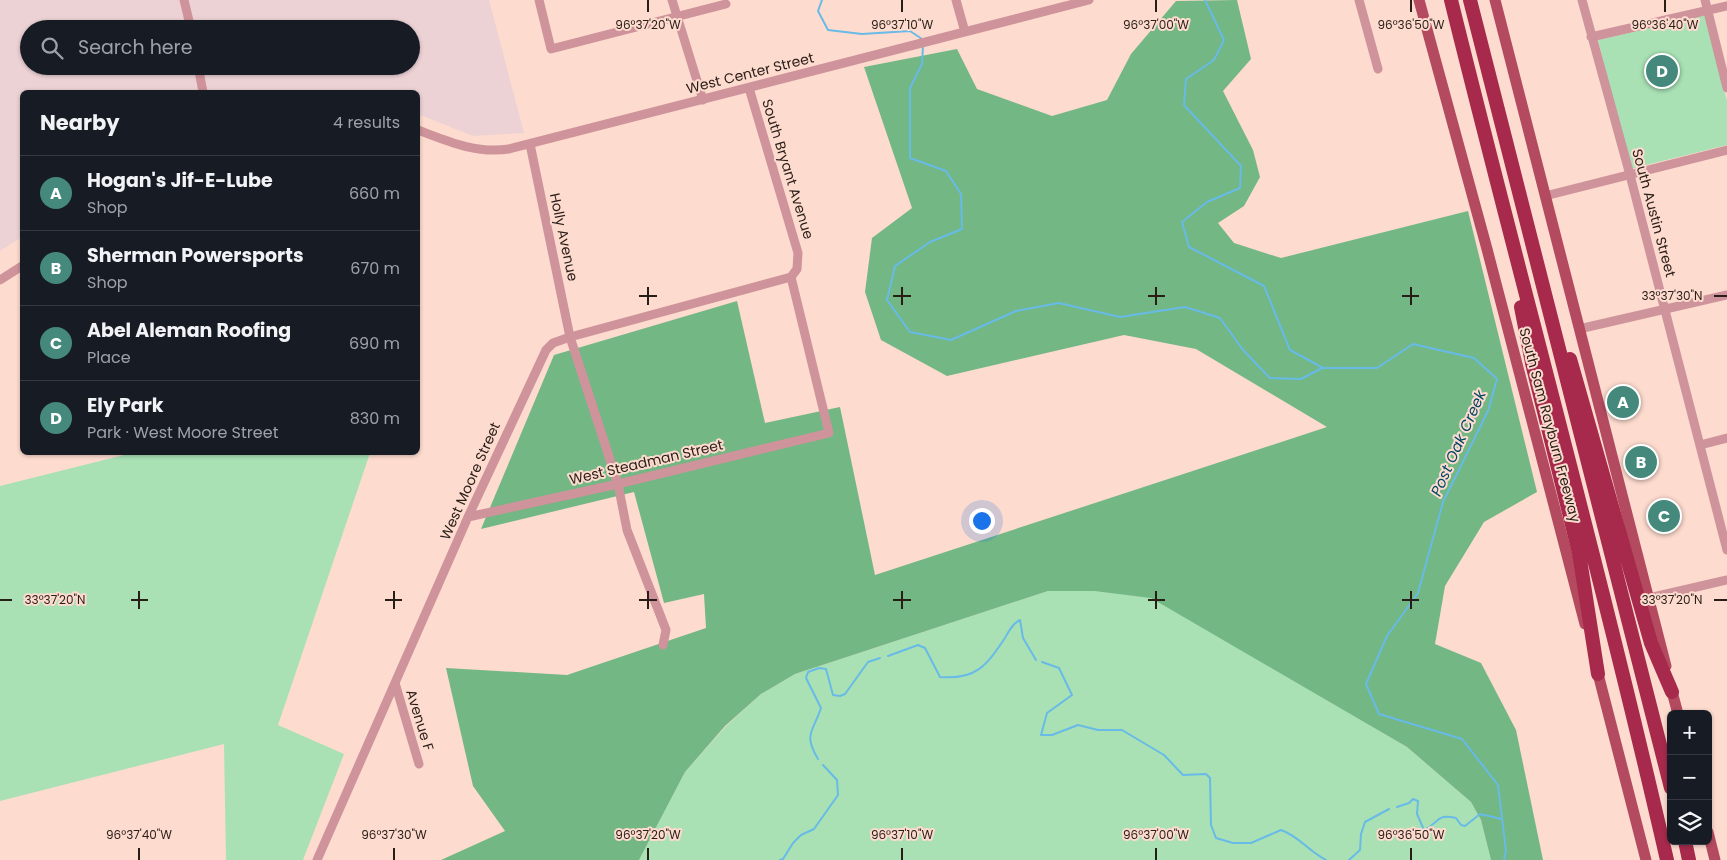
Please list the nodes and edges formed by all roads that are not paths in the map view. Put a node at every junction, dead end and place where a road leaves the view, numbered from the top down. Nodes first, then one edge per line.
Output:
1 (184, 0) edge
2 (538, 0) edge
3 (672, 0) edge
4 (956, 0) edge
5 (1090, 0) edge
6 (1360, 0) edge
7 (1419, 0) edge
8 (1451, 0) edge
9 (1470, 0) edge
10 (1495, 0) edge
11 (1582, 0) edge
12 (1705, 0) edge
13 (1079, 1) edge
14 (726, 4) dead end
15 (1727, 6) edge
16 (1707, 10) junction
17 (678, 16) junction
18 (189, 20) edge
19 (965, 32) junction
20 (1592, 37) junction
21 (1378, 69) dead end
22 (200, 75) edge
23 (749, 88) junction
24 (1727, 88) edge
25 (203, 90) edge
26 (703, 100) junction
27 (420, 131) edge
28 (530, 144) junction
29 (1727, 150) edge
30 (1630, 175) junction
31 (1545, 196) junction
32 (1504, 215) junction
33 (20, 267) edge
34 (1540, 274) junction
35 (791, 277) junction
36 (0, 280) edge
37 (1727, 295) edge
38 (1665, 311) junction
39 (1580, 329) junction
40 (570, 337) junction
41 (1727, 438) edge
42 (1700, 444) junction
43 (618, 484) junction
44 (468, 516) junction
45 (1727, 550) edge
46 (1727, 580) edge
47 (1649, 598) junction
48 (663, 645) dead end
49 (1598, 674) junction
50 (395, 683) junction
51 (1672, 692) junction
52 (1677, 710) edge
53 (419, 764) dead end
54 (1667, 772) edge
55 (1686, 845) edge
56 (1711, 845) edge
57 (318, 860) edge
58 (1646, 860) edge
59 (1667, 860) edge
60 (1689, 860) edge
61 (1715, 860) edge

1 - 18 street
2 - 17 street
3 - 17 street
4 - 19 street
5 - 13 street, West Center Street
6 - 21 street
7 - 49 main road, South Sam Rayburn Freeway
8 - 32 highway, South Sam Rayburn Freeway
9 - 34 highway, South Sam Rayburn Freeway
10 - 31 main road
11 - 20 street, South Austin Street
12 - 16 street
13 - 19 street, West Center Street
14 - 17 street
15 - 16 street
16 - 20 street
16 - 24 street
17 - 26 street
19 - 23 street, West Center Street
20 - 30 street, South Austin Street
22 - 25 street
23 - 26 street, West Center Street
23 - 35 street, South Bryant Avenue
26 - 28 street, West Center Street
27 - 28 street, West Center Street
28 - 40 street, Holly Avenue
29 - 30 street
30 - 31 street
30 - 38 street, South Austin Street
31 - 39 main road
32 - 49 highway
32 - 59 highway, South Sam Rayburn Freeway
33 - 36 street
34 - 51 highway
34 - 54 highway, South Sam Rayburn Freeway
35 - 40 street, West Moore Street
35 - 43 street, West Steadman Street
37 - 38 street
38 - 39 street
38 - 42 street, South Austin Street
39 - 47 main road
40 - 43 street, Holly Avenue
40 - 44 street, West Moore Street
41 - 42 street
42 - 45 street, South Austin Street
43 - 44 street, West Steadman Street
43 - 48 street, Holly Avenue
44 - 50 street, West Moore Street
46 - 47 street
47 - 51 main road
49 - 58 main road, South Sam Rayburn Freeway
50 - 53 street, Avenue F
50 - 57 street, West Moore Street
51 - 52 main road
55 - 60 highway
56 - 61 main road

